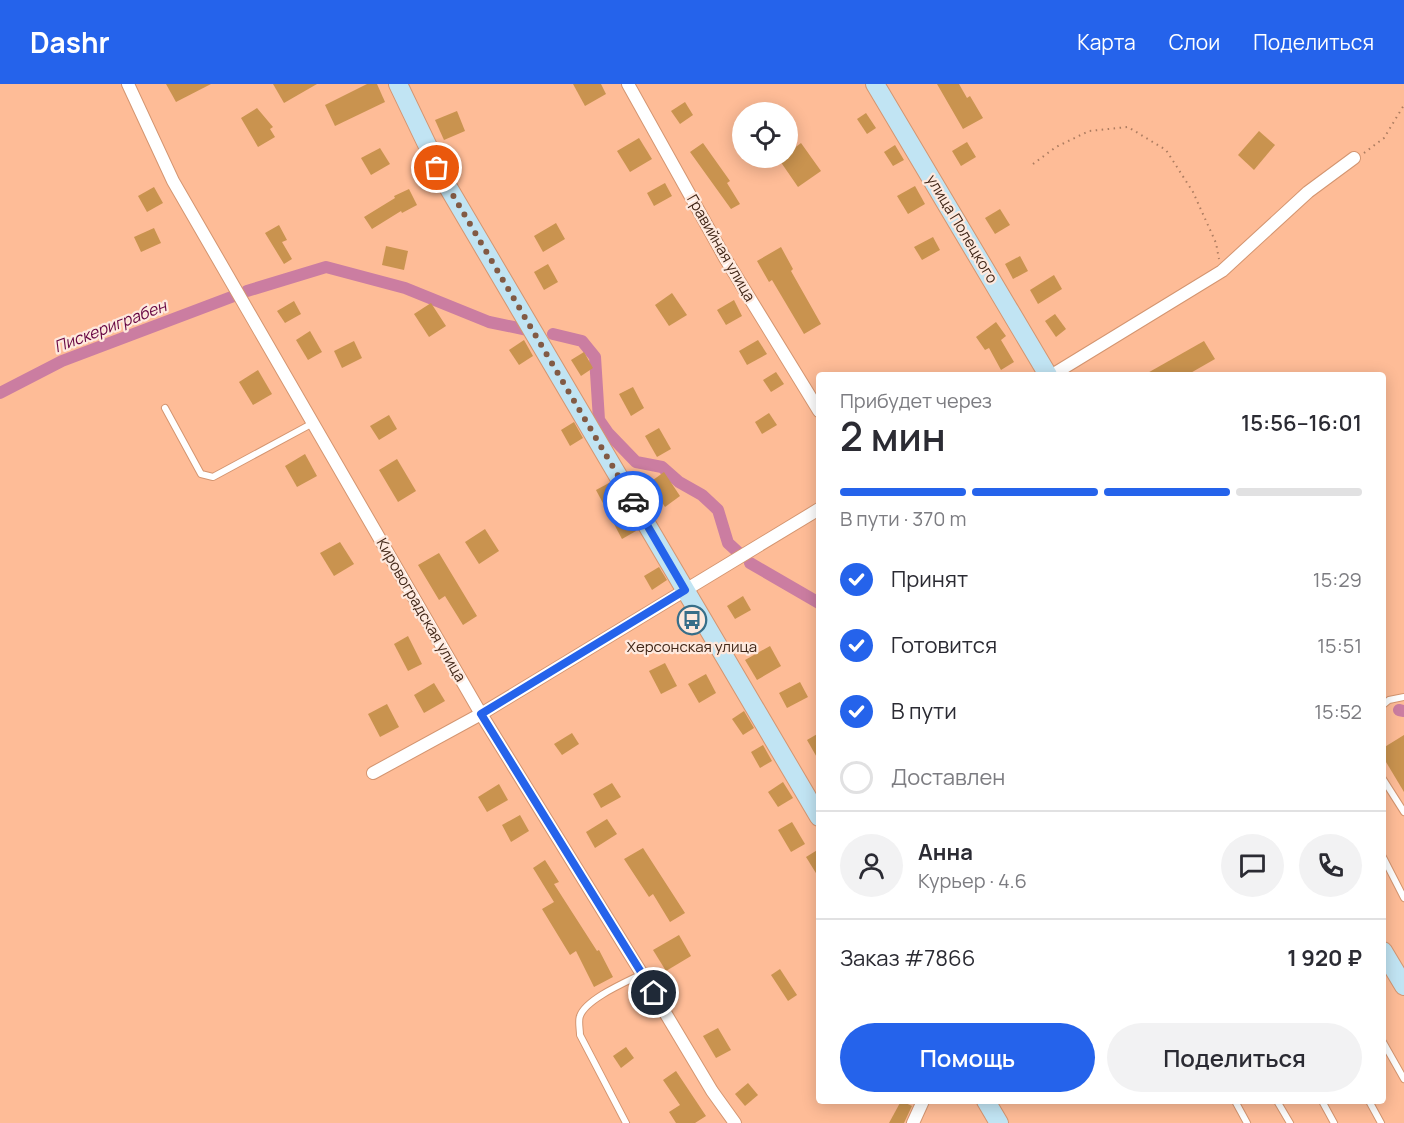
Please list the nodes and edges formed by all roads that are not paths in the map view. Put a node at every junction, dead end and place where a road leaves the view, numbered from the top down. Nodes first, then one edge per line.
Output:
1 (128, 84) edge
2 (398, 84) edge
3 (628, 84) edge
4 (875, 84) edge
5 (1354, 158) road end
6 (1048, 372) edge
7 (1055, 372) edge
8 (816, 406) edge
9 (165, 408) dead end
10 (314, 422) junction
11 (816, 511) edge
12 (685, 590) junction
13 (1404, 697) edge
14 (1386, 702) edge
15 (481, 714) junction
16 (373, 773) dead end
17 (1386, 784) edge
18 (816, 812) edge
19 (1404, 812) edge
20 (1386, 863) edge
21 (1404, 898) edge
22 (1386, 956) edge
23 (642, 974) junction
24 (1404, 986) edge
25 (1386, 1047) edge
26 (1404, 1079) edge
27 (922, 1104) edge
28 (988, 1104) edge
29 (1236, 1104) edge
30 (1279, 1104) edge
31 (1324, 1104) edge
32 (1371, 1104) edge
33 (626, 1123) edge
34 (735, 1123) edge
35 (913, 1123) edge
36 (999, 1123) edge
37 (1246, 1123) edge
38 (1290, 1123) edge
39 (1335, 1123) edge
40 (1381, 1123) edge

1 - 10 street, Кировоградская улица
2 - 12 street
3 - 8 street, Гравийная улица
4 - 6 street, улица Полецкого
5 - 7 street
9 - 10 lane
10 - 15 street, Кировоградская улица
11 - 12 street
12 - 15 street
12 - 18 street
13 - 14 lane
15 - 16 street
15 - 23 street, Кировоградская улица
17 - 19 lane
20 - 21 lane
22 - 24 street
23 - 33 lane
23 - 34 street, Кировоградская улица
25 - 26 lane
27 - 35 street
28 - 36 street
29 - 37 lane
30 - 38 lane
31 - 39 lane
32 - 40 lane

